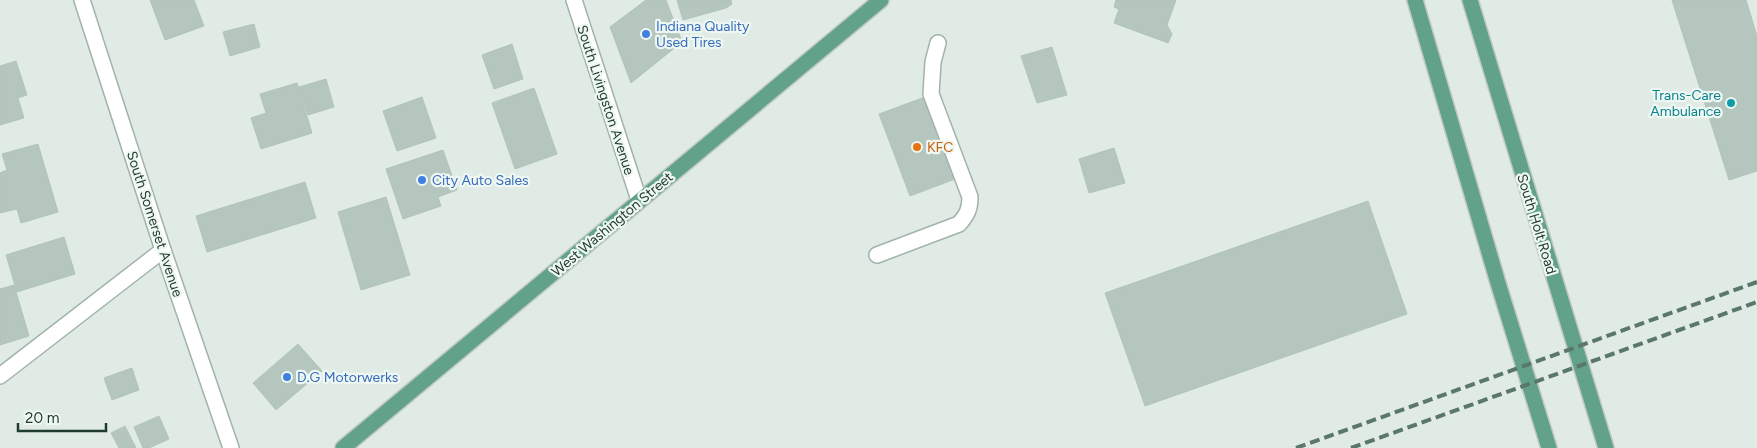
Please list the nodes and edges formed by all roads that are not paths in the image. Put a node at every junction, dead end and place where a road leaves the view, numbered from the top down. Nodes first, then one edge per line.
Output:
1 (82, 0) edge
2 (574, 0) edge
3 (881, 0) edge
4 (1415, 0) edge
5 (1470, 0) edge
6 (938, 43) dead end
7 (639, 200) junction
8 (163, 250) junction
9 (877, 255) dead end
10 (0, 376) edge
11 (231, 448) edge
12 (343, 448) edge
13 (1549, 448) edge
14 (1606, 448) edge

1 - 8 street, South Somerset Avenue
2 - 7 street, South Livingston Avenue
3 - 7 main road, West Washington Street
4 - 13 main road
5 - 14 main road, South Holt Road
6 - 9 street
7 - 12 main road, West Washington Street
8 - 10 street
8 - 11 street, South Somerset Avenue

